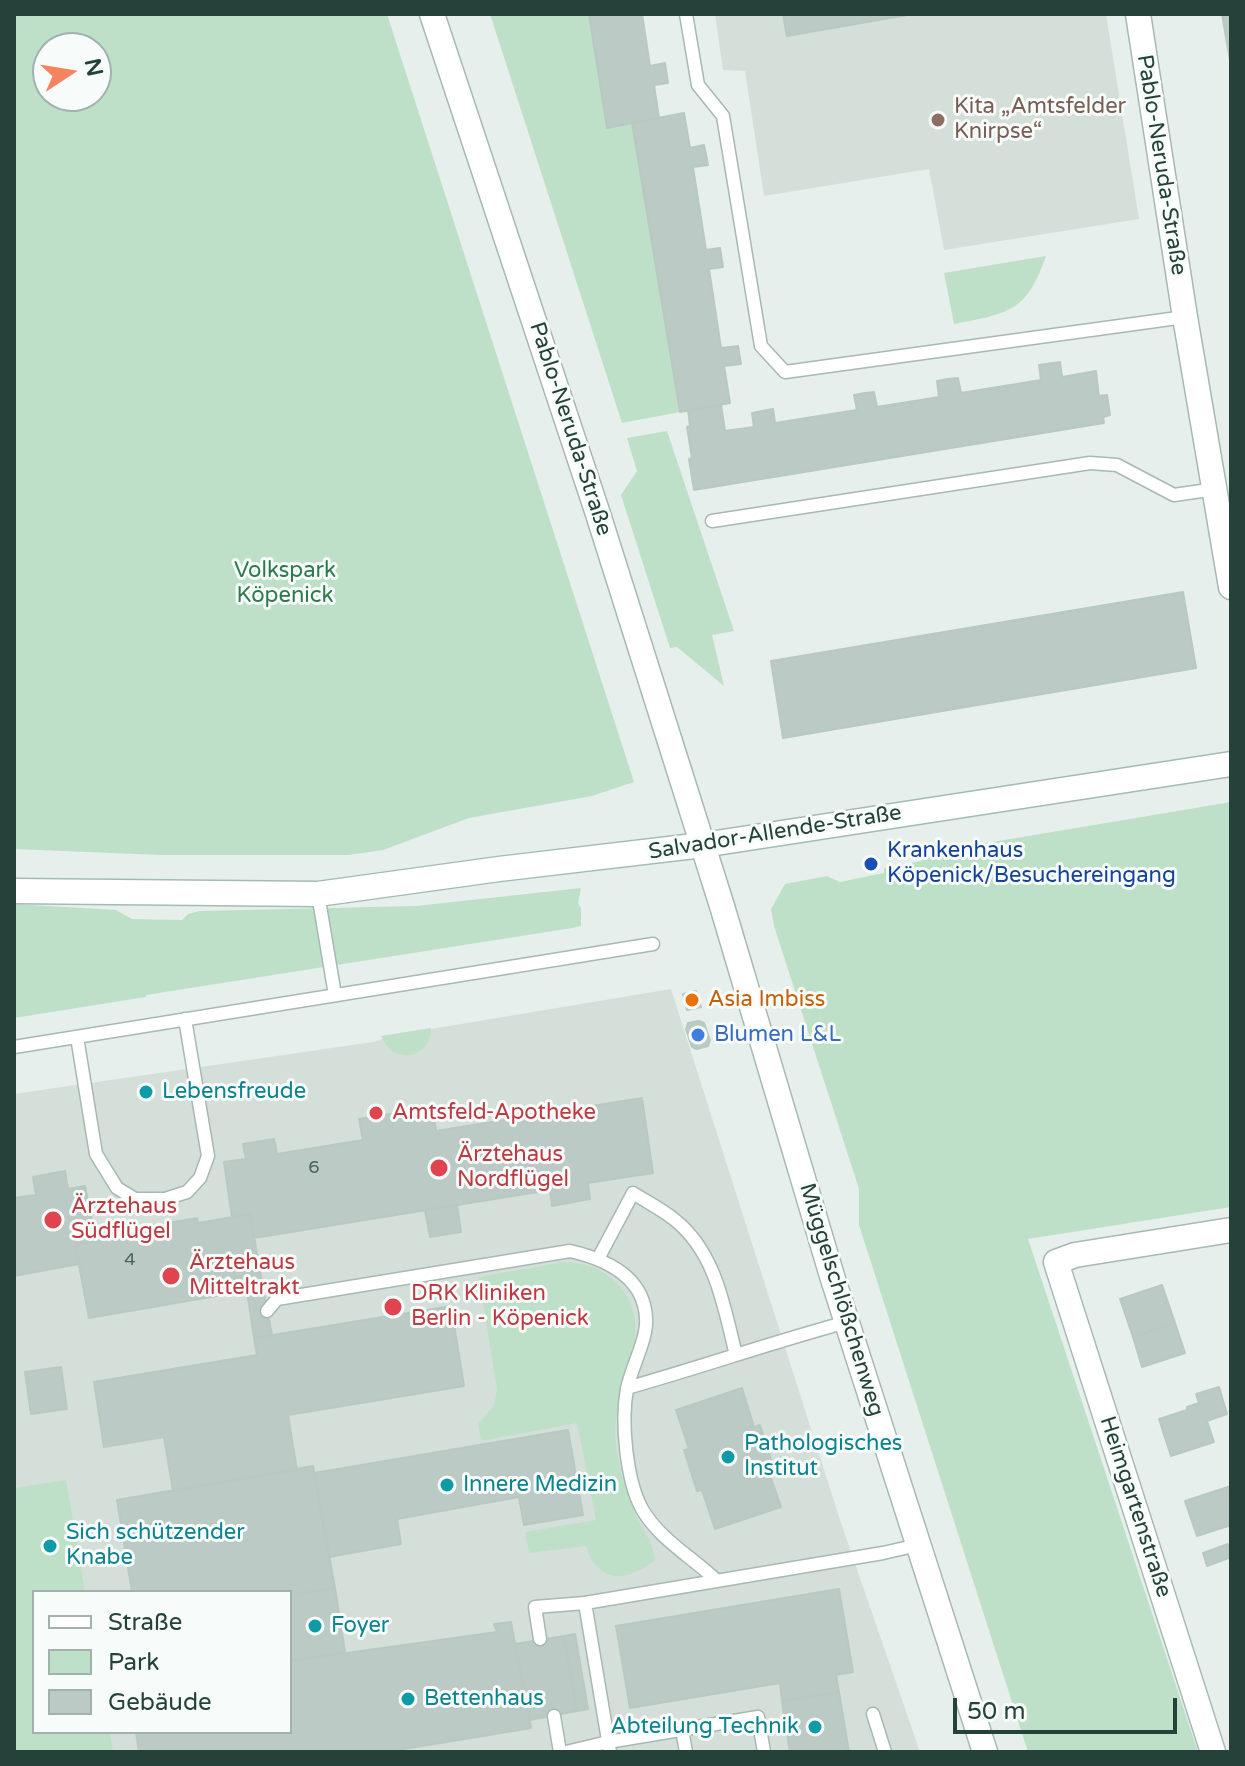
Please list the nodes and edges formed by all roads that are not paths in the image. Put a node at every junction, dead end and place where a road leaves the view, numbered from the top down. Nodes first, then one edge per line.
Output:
1 (432, 14) edge
2 (686, 14) edge
3 (1138, 14) edge
4 (1185, 317) junction
5 (1215, 489) junction
6 (712, 521) dead end
7 (1231, 587) edge
8 (1231, 764) edge
9 (703, 845) junction
10 (14, 891) edge
11 (318, 894) junction
12 (653, 944) dead end
13 (335, 995) junction
14 (185, 1019) junction
15 (77, 1037) junction
16 (14, 1047) edge
17 (1231, 1230) edge
18 (599, 1257) junction
19 (267, 1311) dead end
20 (847, 1322) junction
21 (736, 1355) junction
22 (627, 1388) junction
23 (918, 1545) junction
24 (716, 1580) junction
25 (585, 1603) junction
26 (540, 1639) dead end
27 (873, 1714) dead end
28 (554, 1716) dead end
29 (682, 1730) junction
30 (609, 1747) edge
31 (563, 1752) edge
32 (686, 1752) edge
33 (764, 1752) edge
34 (885, 1752) edge
35 (985, 1752) edge
36 (1213, 1752) edge

1 - 9 street, Pablo-Neruda-Straße
2 - 4 lane
3 - 4 street, Pablo-Neruda-Straße
4 - 5 street, Pablo-Neruda-Straße
5 - 6 lane
5 - 7 street, Pablo-Neruda-Straße
8 - 9 street, Salvador-Allende-Straße
9 - 11 street, Salvador-Allende-Straße
9 - 20 street, Müggelschlößchenweg
10 - 11 street, Salvador-Allende-Straße
11 - 13 lane
12 - 13 lane
13 - 14 lane
14 - 15 lane
14 - 15 lane
15 - 16 lane
17 - 36 street, Heimgartenstraße
18 - 19 lane
18 - 21 lane
18 - 22 lane
20 - 21 lane
20 - 23 street, Müggelschlößchenweg
21 - 22 lane
22 - 24 lane
23 - 24 lane
23 - 35 street, Müggelschlößchenweg
24 - 25 lane
25 - 26 lane
25 - 30 lane
27 - 34 lane
28 - 31 lane
29 - 30 lane
29 - 32 lane
29 - 33 lane
30 - 31 lane

